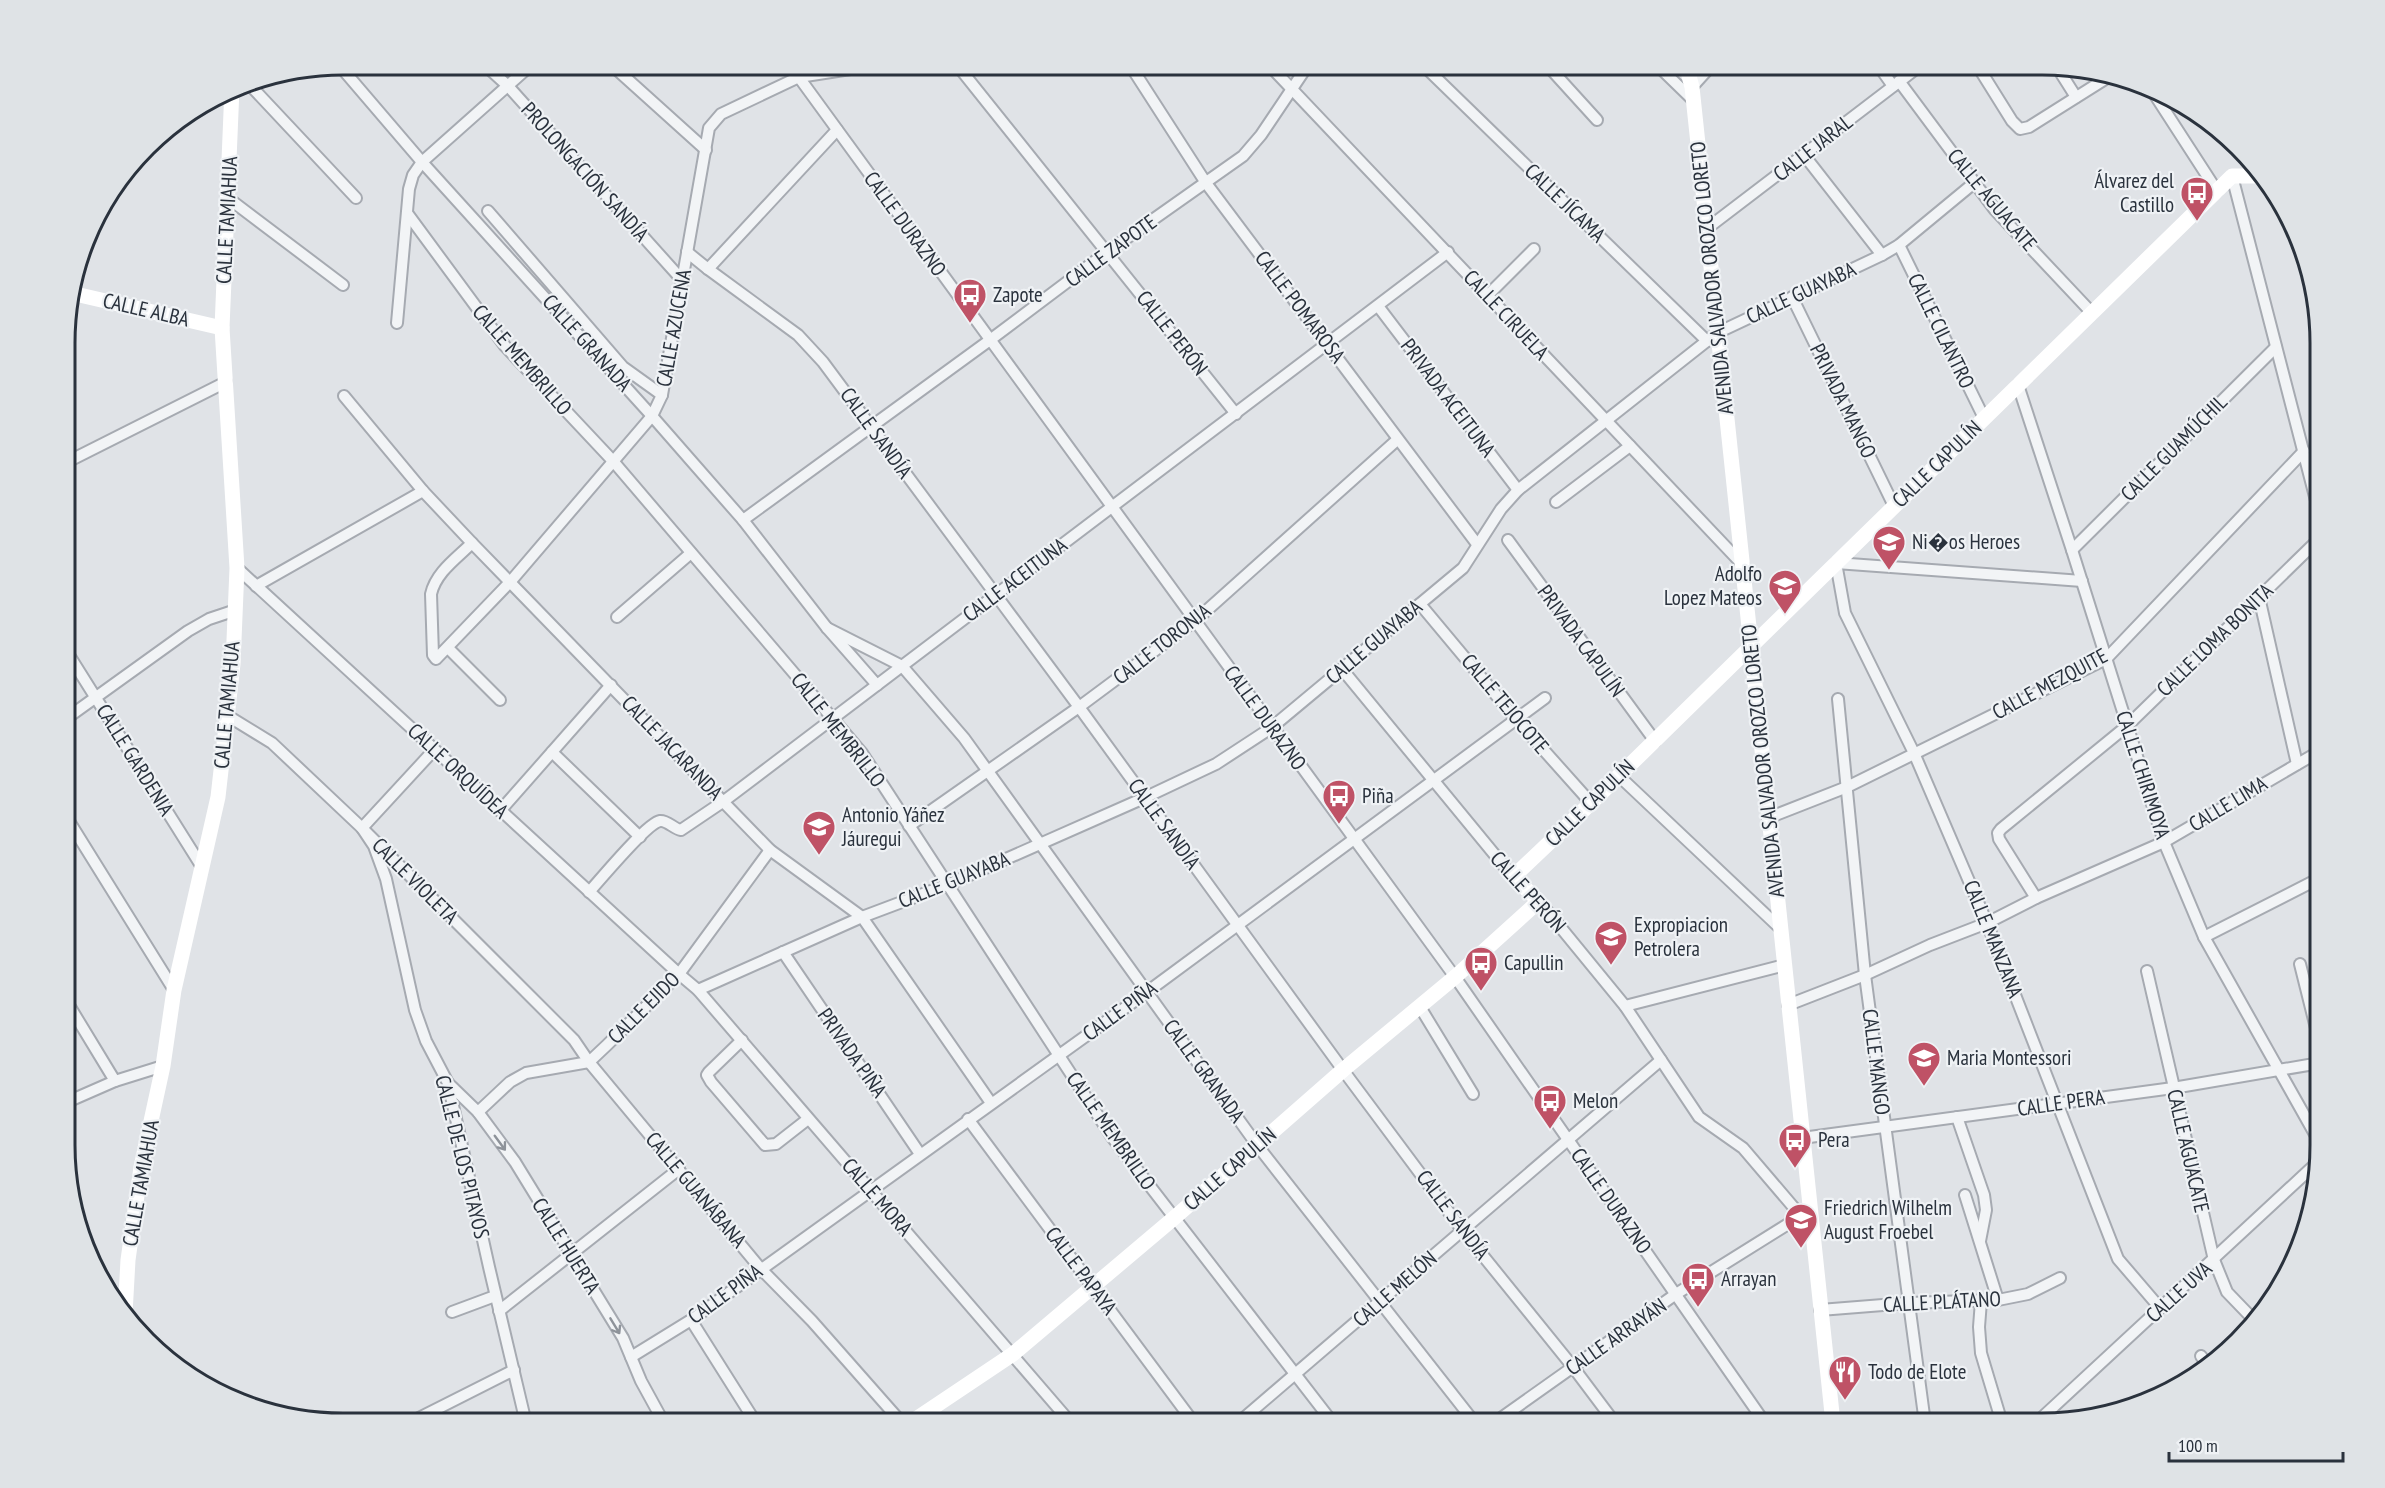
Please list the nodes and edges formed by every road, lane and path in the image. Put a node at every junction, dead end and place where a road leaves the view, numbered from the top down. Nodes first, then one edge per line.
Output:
1 (348, 75) edge
2 (496, 75) edge
3 (520, 75) edge
4 (623, 75) edge
5 (811, 75) edge
6 (966, 75) edge
7 (1137, 75) edge
8 (1279, 75) edge
9 (1301, 75) edge
10 (1435, 75) edge
11 (1557, 75) edge
12 (1670, 75) edge
13 (1688, 75) edge
14 (1704, 75) edge
15 (1888, 75) edge
16 (1907, 75) edge
17 (1984, 75) edge
18 (2063, 76) edge
19 (799, 77) junction
20 (2101, 81) edge
21 (1896, 84) junction
22 (508, 86) junction
23 (254, 90) edge
24 (1292, 90) junction
25 (1692, 93) junction
26 (2076, 97) junction
27 (232, 99) edge
28 (2160, 102) edge
29 (1597, 120) dead end
30 (837, 130) junction
31 (706, 150) junction
32 (1804, 155) junction
33 (422, 162) junction
34 (2232, 176) junction
35 (2252, 177) edge
36 (1206, 183) junction
37 (1974, 183) junction
38 (2217, 191) junction
39 (228, 198) junction
40 (356, 198) dead end
41 (488, 211) dead end
42 (407, 213) junction
43 (1705, 230) junction
44 (1899, 244) junction
45 (1534, 249) dead end
46 (687, 252) junction
47 (1107, 252) junction
48 (1448, 252) junction
49 (1881, 255) junction
50 (708, 269) junction
51 (682, 281) junction
52 (343, 285) dead end
53 (79, 295) edge
54 (1488, 295) junction
55 (1792, 297) junction
56 (1378, 306) junction
57 (2092, 313) junction
58 (397, 323) dead end
59 (222, 328) junction
60 (1712, 337) junction
61 (990, 340) junction
62 (1328, 343) junction
63 (2276, 347) junction
64 (226, 382) junction
65 (2018, 385) junction
66 (663, 395) junction
67 (344, 396) dead end
68 (1236, 414) junction
69 (652, 416) junction
70 (1984, 418) junction
71 (1606, 421) junction
72 (871, 427) junction
73 (1397, 440) junction
74 (1630, 446) junction
75 (2304, 451) junction
76 (75, 458) edge
77 (613, 461) junction
78 (2310, 475) edge
79 (423, 490) junction
80 (1518, 490) junction
81 (1556, 502) dead end
82 (1113, 505) junction
83 (1894, 506) junction
84 (743, 520) junction
85 (1508, 540) dead end
86 (472, 543) junction
87 (1477, 544) junction
88 (2310, 548) edge
89 (2072, 549) junction
90 (691, 553) junction
91 (1836, 563) junction
92 (1743, 565) junction
93 (237, 568) junction
94 (511, 581) junction
95 (2082, 581) junction
96 (256, 586) junction
97 (996, 596) junction
98 (2259, 597) junction
99 (1420, 604) junction
100 (233, 611) junction
101 (617, 617) dead end
102 (1196, 620) junction
103 (827, 628) junction
104 (1752, 645) junction
105 (448, 648) junction
106 (2106, 658) junction
107 (75, 665) edge
108 (902, 666) junction
109 (1342, 669) junction
110 (611, 685) junction
111 (877, 685) junction
112 (96, 698) junction
113 (1545, 698) dead end
114 (1838, 699) dead end
115 (500, 700) dead end
116 (1079, 707) junction
117 (75, 712) edge
118 (228, 716) junction
119 (832, 719) junction
120 (1516, 719) junction
121 (2127, 726) junction
122 (1271, 728) junction
123 (1654, 741) junction
124 (434, 750) junction
125 (552, 752) junction
126 (1914, 753) junction
127 (2310, 757) edge
128 (2297, 764) junction
129 (988, 771) junction
130 (1619, 776) junction
131 (1434, 782) junction
132 (1847, 787) junction
133 (1144, 798) junction
134 (724, 801) junction
135 (1591, 803) junction
136 (500, 811) junction
137 (1768, 818) junction
138 (909, 826) junction
139 (362, 828) junction
140 (75, 831) edge
141 (640, 837) junction
142 (1354, 840) junction
143 (2164, 842) junction
144 (1040, 844) junction
145 (770, 850) junction
146 (202, 867) junction
147 (1513, 876) junction
148 (2310, 883) edge
149 (947, 885) junction
150 (589, 892) junction
151 (2036, 898) junction
152 (1539, 901) junction
153 (862, 917) junction
154 (1987, 923) junction
155 (1238, 925) junction
156 (1781, 929) junction
157 (2204, 937) junction
158 (783, 952) junction
159 (2300, 964) dead end
160 (1785, 965) junction
161 (2147, 971) dead end
162 (679, 974) junction
163 (1865, 975) junction
164 (1455, 977) junction
165 (174, 990) junction
166 (698, 990) junction
167 (1147, 992) junction
168 (2310, 1004) edge
169 (1788, 1005) junction
170 (1625, 1006) junction
171 (1420, 1007) junction
172 (75, 1015) edge
173 (742, 1040) junction
174 (1059, 1055) junction
175 (1661, 1060) junction
176 (589, 1062) junction
177 (164, 1066) junction
178 (2310, 1066) edge
179 (1343, 1070) junction
180 (2278, 1071) junction
181 (115, 1081) junction
182 (448, 1083) junction
183 (2173, 1088) junction
184 (1473, 1094) dead end
185 (75, 1098) edge
186 (991, 1103) junction
187 (2059, 1104) junction
188 (478, 1112) junction
189 (1957, 1117) junction
190 (808, 1119) junction
191 (968, 1119) junction
192 (2310, 1126) edge
193 (1884, 1127) junction
194 (1802, 1138) junction
195 (1568, 1140) junction
196 (1257, 1145) junction
197 (920, 1154) junction
198 (679, 1169) junction
199 (2309, 1171) edge
200 (870, 1189) junction
201 (1965, 1195) dead end
202 (1806, 1216) junction
203 (1174, 1218) junction
204 (1463, 1231) junction
205 (1980, 1241) junction
206 (571, 1254) junction
207 (2214, 1260) junction
208 (760, 1268) junction
209 (2060, 1278) dead end
210 (1093, 1287) junction
211 (1676, 1294) junction
212 (495, 1296) junction
213 (1998, 1300) junction
214 (1981, 1301) junction
215 (126, 1302) edge
216 (1379, 1302) junction
217 (1908, 1303) junction
218 (2160, 1308) junction
219 (1820, 1310) junction
220 (499, 1311) junction
221 (452, 1312) dead end
222 (2249, 1315) edge
223 (691, 1320) junction
224 (1013, 1354) junction
225 (631, 1357) junction
226 (1573, 1367) junction
227 (514, 1371) junction
228 (1294, 1375) junction
229 (432, 1413) edge
230 (524, 1413) edge
231 (658, 1413) edge
232 (750, 1413) edge
233 (893, 1413) edge
234 (925, 1413) edge
235 (1063, 1413) edge
236 (1187, 1413) edge
237 (1250, 1413) edge
238 (1325, 1413) edge
239 (1467, 1413) edge
240 (1508, 1413) edge
241 (1608, 1413) edge
242 (1758, 1413) edge
243 (1832, 1413) edge
244 (1924, 1413) edge
245 (1999, 1413) edge
246 (2047, 1413) edge

1 - 33 street, CALLE GRANADA
2 - 22 street, PROLONGACIÓN SANDÍA
3 - 22 street
4 - 31 street
5 - 19 street, CALLE AZUCENA
6 - 47 street, CALLE PERÓN
7 - 36 street, CALLE POMAROSA
8 - 24 street, CALLE CIRUELA
9 - 24 street, CALLE ZAPOTE
10 - 60 street, CALLE JÍCAMA
11 - 29 street
12 - 25 street
13 - 25 street, AVENIDA SALVADOR OROZCO LORETO
14 - 25 street
15 - 21 street, CALLE AGUACATE
16 - 21 street, CALLE JARAL
17 - 26 street
18 - 26 street
19 - 30 street, CALLE DURAZNO
19 - 31 street, CALLE AZUCENA
20 - 26 street
21 - 32 street, CALLE JARAL
21 - 37 street, CALLE AGUACATE
22 - 33 street
22 - 51 street, PROLONGACIÓN SANDÍA
23 - 40 street
24 - 36 street, CALLE ZAPOTE
24 - 48 street, CALLE CIRUELA
25 - 43 street, AVENIDA SALVADOR OROZCO LORETO
27 - 39 street, CALLE TAMIAHUA
28 - 38 street
30 - 50 street
30 - 61 street, CALLE DURAZNO
31 - 46 street, CALLE AZUCENA
32 - 43 street, CALLE JARAL
32 - 49 street
33 - 42 street
33 - 69 street, CALLE GRANADA
34 - 35 street
34 - 38 street, CALLE CAPULÍN
34 - 63 street
36 - 47 street, CALLE ZAPOTE
36 - 62 street, CALLE POMAROSA
37 - 44 street, CALLE GUAYABA
37 - 57 street, CALLE AGUACATE
38 - 57 street, CALLE CAPULÍN
39 - 52 street
39 - 59 street, CALLE TAMIAHUA
41 - 66 street
42 - 58 street
42 - 77 street, CALLE MEMBRILLO
43 - 60 street, AVENIDA SALVADOR OROZCO LORETO
44 - 49 street, CALLE GUAYABA
44 - 70 street, CALLE CILANTRO
45 - 54 street
46 - 50 street, CALLE SANDÍA
46 - 51 street, CALLE AZUCENA
47 - 61 street, CALLE ZAPOTE
47 - 68 street, CALLE PERÓN
48 - 54 street, CALLE CIRUELA
48 - 56 street, CALLE ACEITUNA
49 - 55 street, CALLE GUAYABA
50 - 72 street, CALLE SANDÍA
51 - 66 street, CALLE AZUCENA
53 - 59 street, CALLE ALBA
54 - 71 street, CALLE CIRUELA
55 - 60 street, CALLE GUAYABA
55 - 83 street, PRIVADA MANGO
56 - 62 street, CALLE ACEITUNA
56 - 80 street, PRIVADA ACEITUNA
57 - 65 street, CALLE CAPULÍN
59 - 64 street, CALLE TAMIAHUA
60 - 71 street, CALLE GUAYABA
60 - 92 street, AVENIDA SALVADOR OROZCO LORETO
61 - 72 street, CALLE ZAPOTE
61 - 82 street, CALLE DURAZNO
62 - 68 street, CALLE ACEITUNA
62 - 73 street, CALLE POMAROSA
63 - 75 street
63 - 89 street, CALLE GUAMÚCHIL
64 - 76 street
64 - 93 street, CALLE TAMIAHUA
65 - 70 street, CALLE CAPULÍN
65 - 89 street, CALLE CHIRIMOYA
66 - 69 street, CALLE AZUCENA
67 - 79 street, CALLE JACARANDA
68 - 82 street, CALLE ACEITUNA
69 - 77 street, CALLE AZUCENA
69 - 84 street, CALLE GRANADA
70 - 83 street, CALLE CAPULÍN
71 - 74 street, CALLE CIRUELA
71 - 80 street, CALLE GUAYABA
72 - 84 street, CALLE ZAPOTE
72 - 97 street, CALLE SANDÍA
73 - 87 street, CALLE POMAROSA
73 - 102 street, CALLE TORONJA
74 - 81 street
74 - 92 street, CALLE CIRUELA
75 - 78 street
75 - 106 street, CALLE MEZQUITE
77 - 90 street, CALLE MEMBRILLO
77 - 94 street, CALLE AZUCENA
79 - 86 street, CALLE JACARANDA
79 - 96 street
80 - 87 street, CALLE GUAYABA
82 - 97 street, CALLE ACEITUNA
82 - 102 street, CALLE DURAZNO
83 - 91 street, CALLE CAPULÍN
84 - 103 street, CALLE GRANADA
85 - 123 street, PRIVADA CAPULÍN
86 - 94 street, CALLE JACARANDA
86 - 105 street, CALLE AZUCENA
87 - 99 street, CALLE GUAYABA
88 - 98 street, CALLE LOMA BONITA
89 - 95 street, CALLE CHIRIMOYA
90 - 101 street
90 - 119 street, CALLE MEMBRILLO
91 - 95 street
91 - 104 street, CALLE CAPULÍN
91 - 126 street, CALLE MANZANA
92 - 104 street, AVENIDA SALVADOR OROZCO LORETO
93 - 96 street, CALLE ORQUÍDEA
93 - 100 street, CALLE TAMIAHUA
94 - 105 street, CALLE AZUCENA
94 - 110 street, CALLE JACARANDA
95 - 106 street, CALLE CHIRIMOYA
96 - 124 street, CALLE ORQUÍDEA
97 - 108 street, CALLE ACEITUNA
97 - 116 street, CALLE SANDÍA
98 - 121 street, CALLE LOMA BONITA
98 - 128 street
99 - 109 street, CALLE GUAYABA
99 - 120 street, CALLE TEJOCOTE
100 - 112 street
100 - 118 street, CALLE TAMIAHUA
102 - 116 street, CALLE TORONJA
102 - 122 street, CALLE DURAZNO
103 - 108 street, CALLE GRANADA
103 - 111 street, CALLE GRANADA
104 - 123 street, CALLE CAPULÍN
104 - 137 street, AVENIDA SALVADOR OROZCO LORETO
105 - 115 street
106 - 121 street, CALLE CHIRIMOYA
106 - 126 street, CALLE MEZQUITE
107 - 112 street, CALLE GARDENIA
108 - 111 street, CALLE ACEITUNA
108 - 129 street, CALLE GRANADA
109 - 122 street, CALLE GUAYABA
109 - 131 street, CALLE PERÓN
110 - 125 street
110 - 134 street, CALLE JACARANDA
111 - 119 street, CALLE ACEITUNA
112 - 117 street
112 - 146 street, CALLE GARDENIA
113 - 120 street, CALLE PIÑA
114 - 132 street, CALLE MANGO
116 - 129 street, CALLE TORONJA
116 - 133 street, CALLE SANDÍA
118 - 139 street, CALLE VIOLETA
118 - 146 street, CALLE TAMIAHUA
119 - 134 street, CALLE ACEITUNA
119 - 138 street, CALLE MEMBRILLO
120 - 131 street, CALLE PIÑA
120 - 135 street, CALLE TEJOCOTE
121 - 143 street, CALLE CHIRIMOYA
121 - 151 street, CALLE LOMA BONITA
122 - 133 street, CALLE GUAYABA
122 - 142 street, CALLE DURAZNO
123 - 130 street, CALLE CAPULÍN
124 - 136 street, CALLE ORQUÍDEA
124 - 139 street
125 - 136 street
125 - 141 street
126 - 132 street, CALLE MEZQUITE
126 - 154 street, CALLE MANZANA
127 - 128 street, CALLE LIMA
128 - 143 street, CALLE LIMA
129 - 138 street, CALLE TORONJA
129 - 144 street, CALLE GRANADA
130 - 135 street, CALLE CAPULÍN
130 - 156 street
131 - 142 street, CALLE PIÑA
131 - 147 street, CALLE PERÓN
132 - 137 street, CALLE MEZQUITE
132 - 163 street, CALLE MANGO
133 - 144 street, CALLE GUAYABA
133 - 155 street, CALLE SANDÍA
134 - 141 street, CALLE ACEITUNA
134 - 145 street, CALLE JACARANDA
135 - 147 street, CALLE CAPULÍN
136 - 150 street, CALLE ORQUÍDEA
137 - 156 street, AVENIDA SALVADOR OROZCO LORETO
138 - 149 street, CALLE MEMBRILLO
139 - 176 street, CALLE VIOLETA
139 - 182 street, CALLE DE LOS PITAYOS
140 - 165 street
141 - 150 street, CALLE ACEITUNA
142 - 155 street, CALLE PIÑA
142 - 164 street, CALLE DURAZNO
143 - 151 street, CALLE LIMA
143 - 157 street, CALLE CHIRIMOYA
144 - 149 street, CALLE GUAYABA
144 - 167 street, CALLE GRANADA
145 - 153 street, CALLE JACARANDA
145 - 162 street, CALLE EJIDO
146 - 165 street, CALLE TAMIAHUA
147 - 152 street, CALLE PERÓN
148 - 157 street
149 - 153 street, CALLE GUAYABA
149 - 174 street, CALLE MEMBRILLO
150 - 162 street, CALLE ORQUÍDEA
151 - 154 street, CALLE LIMA
152 - 164 street, CALLE CAPULÍN
152 - 170 street, CALLE PERÓN
153 - 158 street, CALLE GUAYABA
153 - 186 street, CALLE JACARANDA
154 - 163 street, CALLE LIMA
154 - 187 street, CALLE MANZANA
155 - 167 street, CALLE PIÑA
155 - 179 street, CALLE SANDÍA
156 - 160 street, AVENIDA SALVADOR OROZCO LORETO
157 - 180 street, CALLE CHIRIMOYA
158 - 166 street, CALLE GUAYABA
158 - 197 street, PRIVADA PIÑA
159 - 168 street
160 - 169 street, AVENIDA SALVADOR OROZCO LORETO
160 - 170 street
161 - 183 street, CALLE AGUACATE
162 - 166 street, CALLE MORA
162 - 176 street, CALLE EJIDO
163 - 169 street, CALLE LIMA
163 - 193 street, CALLE MANGO
164 - 171 street, CALLE CAPULÍN
164 - 195 street, CALLE DURAZNO
165 - 177 street, CALLE TAMIAHUA
166 - 173 street, CALLE MORA
167 - 174 street, CALLE PIÑA
167 - 196 street, CALLE GRANADA
169 - 194 street, AVENIDA SALVADOR OROZCO LORETO
170 - 175 street, CALLE PERÓN
171 - 179 street, CALLE CAPULÍN
171 - 184 street
172 - 181 street
173 - 190 street, CALLE MORA
173 - 190 street
174 - 186 street, CALLE PIÑA
174 - 203 street, CALLE MEMBRILLO
175 - 195 street, CALLE MELÓN
175 - 202 street, CALLE PERÓN
176 - 188 street
176 - 198 street, CALLE GUANÁBANA
177 - 181 street
177 - 215 street, CALLE TAMIAHUA
178 - 180 street, CALLE PERA
179 - 196 street, CALLE CAPULÍN
179 - 204 street, CALLE SANDÍA
180 - 183 street, CALLE PERA
180 - 192 street, CALLE CHIRIMOYA
181 - 185 street
182 - 188 street, CALLE HUERTA
182 - 212 street, CALLE DE LOS PITAYOS
183 - 187 street, CALLE PERA
183 - 207 street, CALLE AGUACATE
186 - 191 street, CALLE PIÑA
187 - 189 street, CALLE PERA
187 - 218 street, CALLE MANZANA
188 -> 206 street, CALLE HUERTA
189 - 193 street, CALLE PERA
189 - 205 street
190 - 200 street, CALLE MORA
191 - 197 street, CALLE PIÑA
191 - 210 street, CALLE PAPAYA
193 - 194 street, CALLE PERA
193 - 217 street, CALLE MANGO
194 - 202 street, AVENIDA SALVADOR OROZCO LORETO
195 - 204 street, CALLE MELÓN
195 - 211 street, CALLE DURAZNO
196 - 203 street, CALLE CAPULÍN
196 - 216 street, CALLE GRANADA
197 - 200 street, CALLE PIÑA
198 - 206 street
198 - 208 street, CALLE GUANÁBANA
199 - 207 street, CALLE UVA
200 - 208 street, CALLE PIÑA
200 - 224 street, CALLE MORA
201 - 205 street
202 - 211 street, CALLE ARRAYÁN
202 - 219 street, AVENIDA SALVADOR OROZCO LORETO
203 - 210 street, CALLE CAPULÍN
203 - 228 street, CALLE MEMBRILLO
204 - 216 street, CALLE MELÓN
204 - 226 street, CALLE SANDÍA
205 - 213 street
206 - 220 street
206 -> 225 street, CALLE HUERTA
207 - 218 street, CALLE UVA
207 - 222 street, CALLE AGUACATE
208 - 223 street, CALLE PIÑA
208 - 233 street, CALLE GUANÁBANA
209 - 213 street, CALLE PLÁTANO
210 - 224 street, CALLE CAPULÍN
210 - 236 street, CALLE PAPAYA
211 - 226 street, CALLE ARRAYÁN
211 - 242 street, CALLE DURAZNO
212 - 220 street, CALLE DE LOS PITAYOS
212 - 221 street
213 - 214 street, CALLE PLÁTANO
214 - 217 street, CALLE PLÁTANO
214 - 245 street
216 - 228 street, CALLE MELÓN
216 - 239 street, CALLE GRANADA
217 - 219 street, CALLE PLÁTANO
217 - 244 street, CALLE MANGO
218 - 246 street, CALLE UVA
219 - 243 street, AVENIDA SALVADOR OROZCO LORETO
220 - 227 street, CALLE DE LOS PITAYOS
223 - 225 street, CALLE PIÑA
223 - 232 street
224 - 234 street, CALLE CAPULÍN
224 - 235 street, CALLE MORA
225 - 231 street, CALLE HUERTA
226 - 240 street, CALLE ARRAYÁN
226 - 241 street, CALLE SANDÍA
227 - 229 street
227 - 230 street, CALLE DE LOS PITAYOS
228 - 237 street, CALLE MELÓN
228 - 238 street, CALLE MEMBRILLO

